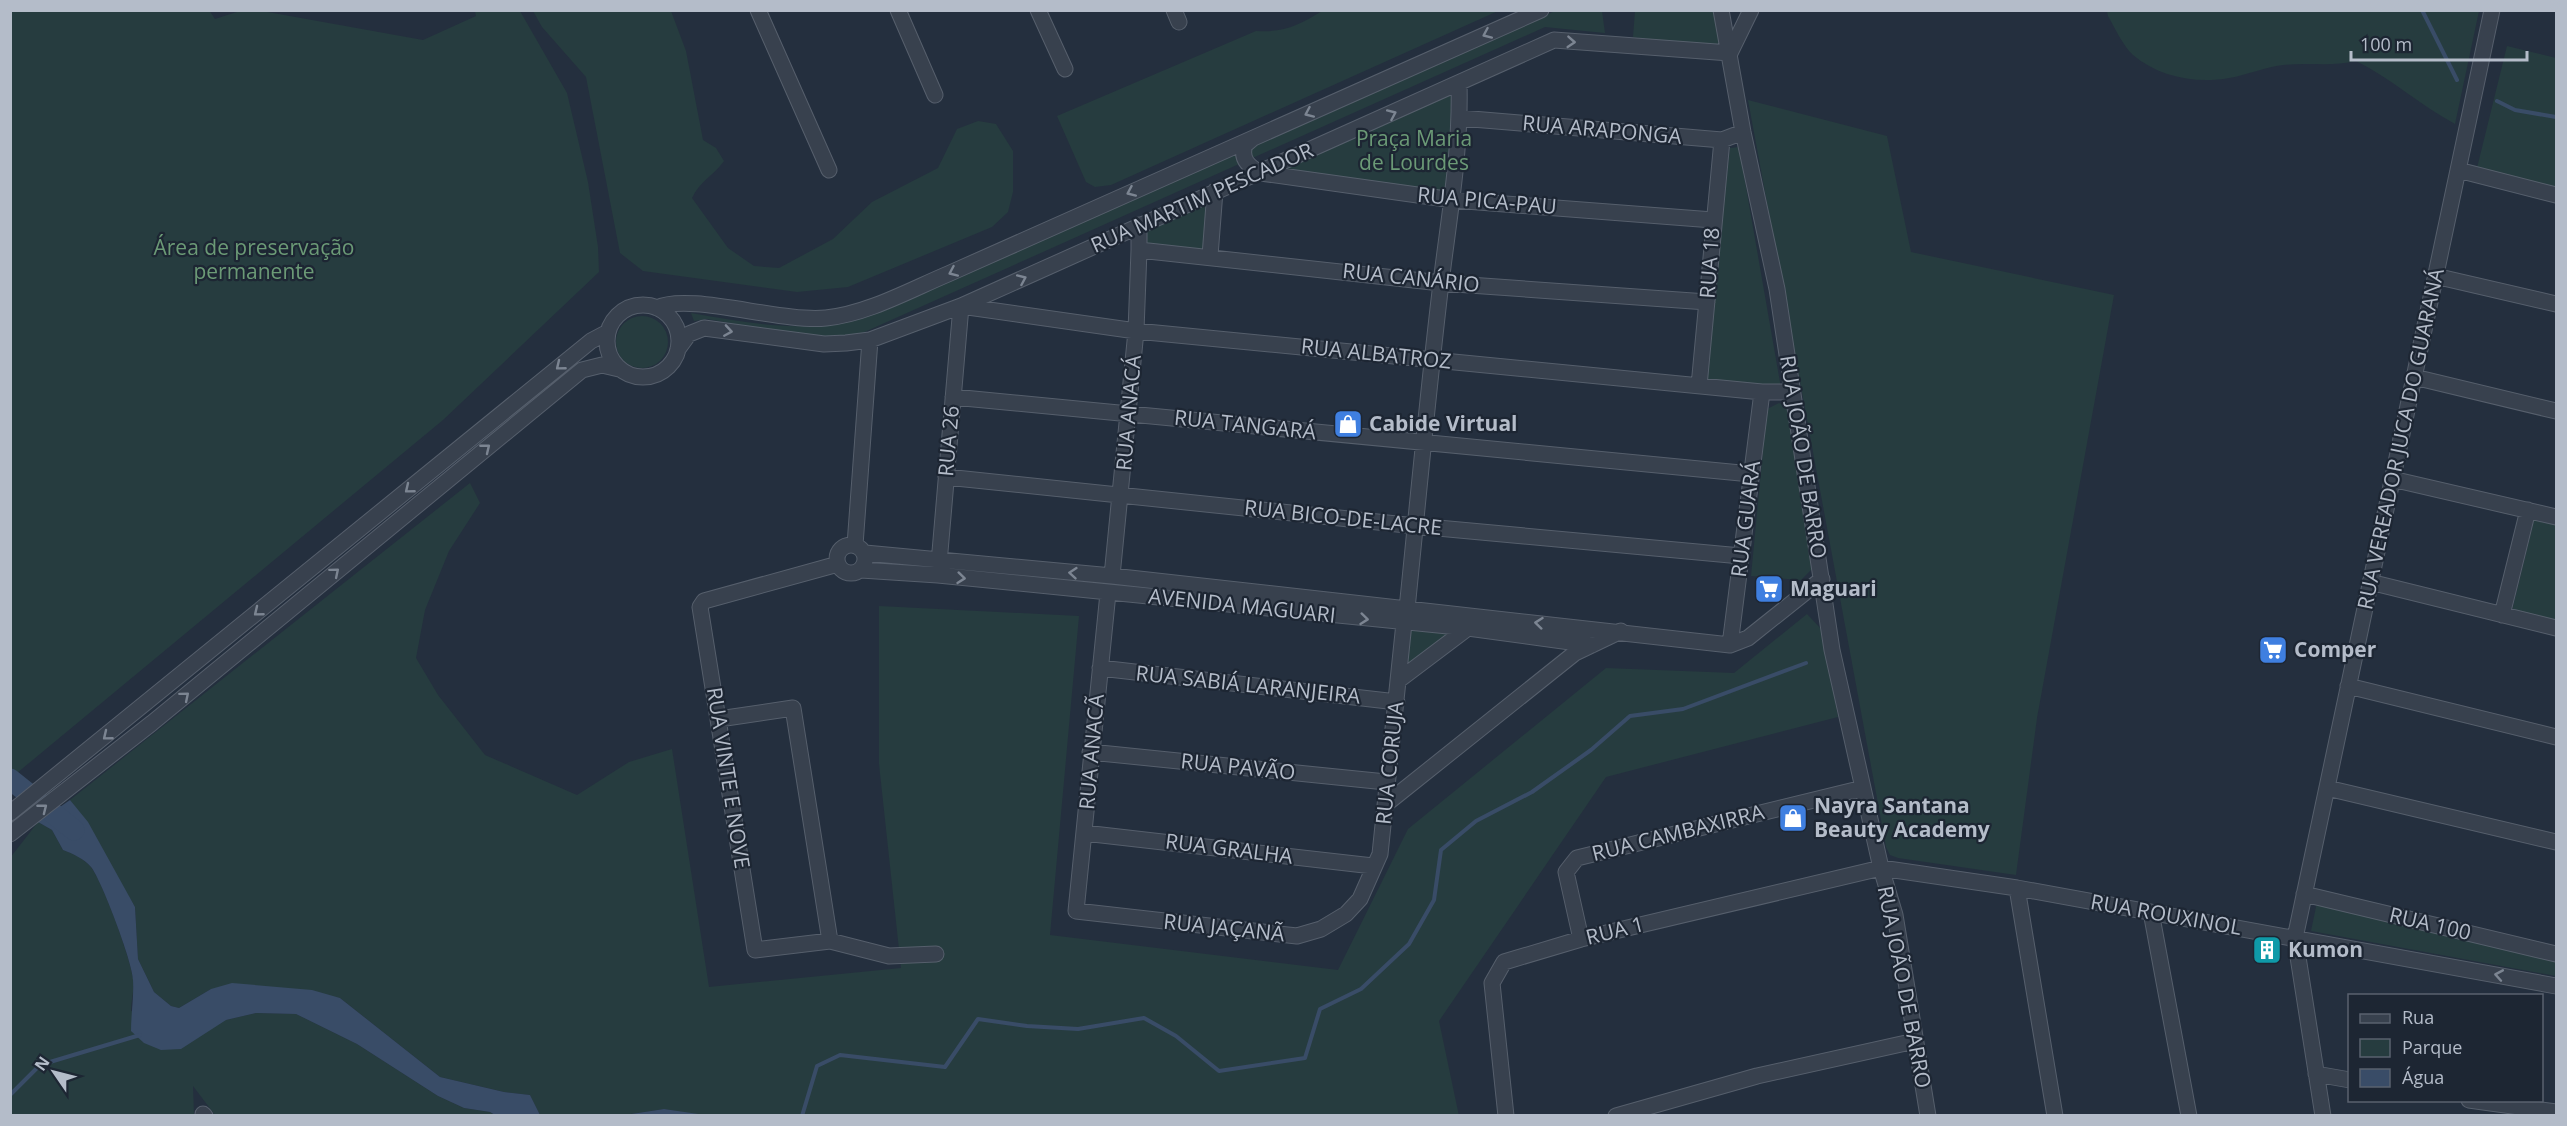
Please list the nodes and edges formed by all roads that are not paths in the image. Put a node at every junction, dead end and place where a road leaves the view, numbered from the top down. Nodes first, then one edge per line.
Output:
1 (758, 10) edge
2 (898, 10) edge
3 (1038, 10) edge
4 (1541, 10) edge
5 (2492, 10) edge
6 (1748, 15) edge
7 (1722, 18) edge
8 (1730, 53) junction
9 (1065, 69) dead end
10 (1459, 83) junction
11 (935, 95) dead end
12 (1460, 118) junction
13 (1743, 132) junction
14 (1255, 137) junction
15 (1722, 140) junction
16 (829, 170) dead end
17 (2458, 170) junction
18 (1261, 173) junction
19 (1215, 191) junction
20 (2556, 195) edge
21 (1453, 200) junction
22 (1713, 220) junction
23 (1139, 225) junction
24 (1139, 250) junction
25 (1210, 256) junction
26 (2435, 276) junction
27 (1441, 283) junction
28 (1707, 302) junction
29 (2556, 304) edge
30 (961, 306) junction
31 (657, 308) junction
32 (1136, 331) junction
33 (608, 332) junction
34 (870, 340) junction
35 (678, 349) junction
36 (1434, 360) junction
37 (619, 369) junction
38 (2414, 377) junction
39 (1699, 386) junction
40 (1762, 392) junction
41 (1791, 392) junction
42 (953, 397) junction
43 (2556, 411) edge
44 (1129, 412) junction
45 (1425, 444) junction
46 (1751, 474) junction
47 (946, 477) junction
48 (2392, 479) junction
49 (1121, 495) junction
50 (2528, 510) junction
51 (2556, 517) edge
52 (1416, 526) junction
53 (860, 549) junction
54 (1741, 556) junction
55 (838, 564) junction
56 (939, 568) junction
57 (861, 570) junction
58 (1112, 576) junction
59 (1822, 579) junction
60 (2370, 582) junction
61 (1108, 593) junction
62 (2502, 615) junction
63 (1406, 616) junction
64 (1580, 627) junction
65 (1468, 628) junction
66 (2556, 628) edge
67 (1597, 629) junction
68 (1621, 632) junction
69 (1592, 645) junction
70 (1730, 645) junction
71 (1575, 648) junction
72 (1100, 668) junction
73 (1399, 680) junction
74 (2348, 686) junction
75 (1397, 702) junction
76 (719, 719) junction
77 (2556, 738) edge
78 (1090, 752) junction
79 (1386, 782) junction
80 (1863, 788) junction
81 (2327, 788) junction
82 (1386, 804) junction
83 (10, 813) edge
84 (12, 832) edge
85 (1084, 832) junction
86 (2556, 842) edge
87 (1373, 866) junction
88 (1881, 868) junction
89 (2017, 888) junction
90 (2304, 894) junction
91 (1360, 899) joint
92 (1076, 911) joint
93 (2151, 912) junction
94 (2295, 938) junction
95 (1581, 939) junction
96 (830, 941) junction
97 (936, 954) dead end
98 (2556, 954) edge
99 (2556, 986) edge
100 (1916, 1041) junction
101 (2316, 1074) junction
102 (2348, 1080) edge
103 (2477, 1102) edge
104 (2556, 1112) edge
105 (1506, 1116) edge
106 (1616, 1116) edge
107 (1928, 1116) edge
108 (2055, 1116) edge
109 (2189, 1116) edge
110 (2323, 1116) edge

1 - 16 street
2 - 11 street
3 - 9 street
4 -> 14 street, RUA MARTIM PESCADOR
5 - 17 street, RUA VEREADOR JUCA DO GUARANÁ
6 - 7 street
6 - 8 street
7 - 8 street, RUA JOÃO DE BARRO
10 -> 8 street, RUA MARTIM PESCADOR
8 - 13 street, RUA JOÃO DE BARRO
10 - 12 street, RUA CORUJA
18 -> 10 street, RUA MARTIM PESCADOR
12 - 15 street, RUA ARAPONGA
12 - 21 street, RUA CORUJA
13 - 15 street, RUA ARAPONGA
13 - 41 street, RUA JOÃO DE BARRO
14 - 18 street
14 -> 31 street, RUA MARTIM PESCADOR
15 - 22 street, RUA 18
17 - 20 street
17 - 26 street, RUA VEREADOR JUCA DO GUARANÁ
18 - 19 street, RUA MARTIM PESCADOR
18 - 21 street, RUA PICA-PAU
19 - 23 street, RUA MARTIM PESCADOR
19 - 25 street
21 - 22 street, RUA PICA-PAU
21 - 27 street, RUA CORUJA
22 - 28 street, RUA 18
23 - 24 street
30 -> 23 street, RUA MARTIM PESCADOR
24 - 25 street, RUA CANÁRIO
24 - 32 street, RUA ANACÁ
25 - 27 street, RUA CANÁRIO
26 - 29 street
26 - 38 street, RUA VEREADOR JUCA DO GUARANÁ
27 - 28 street, RUA CANÁRIO
27 - 36 street, RUA CORUJA
28 - 39 street, RUA 18
30 - 32 street, RUA ALBATROZ
30 - 34 street, RUA MARTIM PESCADOR
30 - 42 street, RUA 26
31 - 33 street, RUA MARTIM PESCADOR
31 - 35 street
32 - 36 street, RUA ALBATROZ
32 - 44 street, RUA ANACÁ
33 - 37 street
33 -> 83 street, RUA MARTIM PESCADOR
35 -> 34 street, RUA MARTIM PESCADOR
34 - 53 street
35 - 37 street, RUA MARTIM PESCADOR
36 - 39 street, RUA ALBATROZ
36 - 45 street, RUA CORUJA
84 -> 37 street, RUA MARTIM PESCADOR
38 - 43 street
38 - 48 street, RUA VEREADOR JUCA DO GUARANÁ
39 - 40 street, RUA ALBATROZ
40 - 41 street, RUA ALBATROZ
40 - 46 street, RUA GUARÁ
41 - 59 street, RUA JOÃO DE BARRO
42 - 44 street, RUA TANGARÁ
42 - 47 street, RUA 26
44 - 45 street, RUA TANGARÁ
44 - 49 street, RUA ANACÁ
45 - 46 street, RUA TANGARÁ
45 - 52 street, RUA CORUJA
46 - 54 street, RUA GUARÁ
47 - 49 street, RUA BICO-DE-LACRE
47 - 56 street, RUA 26
48 - 50 street
48 - 60 street, RUA VEREADOR JUCA DO GUARANÁ
49 - 52 street, RUA BICO-DE-LACRE
49 - 58 street, RUA ANACÁ
50 - 51 street
50 - 62 street
52 - 54 street, RUA BICO-DE-LACRE
52 - 63 street, RUA CORUJA
53 - 55 street
53 - 56 street, AVENIDA MAGUARI
53 - 57 street
54 - 70 street, RUA GUARÁ
55 - 57 street
55 - 76 street, RUA VINTE E NOVE
56 - 57 street, AVENIDA MAGUARI
58 -> 56 street, AVENIDA MAGUARI
56 -> 61 street, AVENIDA MAGUARI
58 - 63 street, AVENIDA MAGUARI
59 - 70 street
59 - 80 street, RUA JOÃO DE BARRO
60 - 62 street
60 - 74 street, RUA VEREADOR JUCA DO GUARANÁ
61 -> 63 street, AVENIDA MAGUARI
61 - 72 street, RUA ANACÃ
62 - 66 street
64 -> 63 street, AVENIDA MAGUARI
63 - 65 street, AVENIDA MAGUARI
63 - 73 street, RUA CORUJA
64 - 67 street, AVENIDA MAGUARI
64 - 71 street
65 - 71 street, AVENIDA MAGUARI
65 - 73 street
67 - 68 street, AVENIDA MAGUARI
67 - 69 street
68 - 69 street
68 - 70 street, AVENIDA MAGUARI
69 - 71 street
71 - 82 street
72 - 75 street, RUA SABIÁ LARANJEIRA
72 - 78 street, RUA ANACÃ
73 - 75 street, RUA CORUJA
74 - 77 street
74 - 81 street, RUA VEREADOR JUCA DO GUARANÁ
75 - 79 street, RUA CORUJA
76 - 96 street, RUA VINTE E NOVE
76 - 96 street
78 - 79 street, RUA PAVÃO
78 - 85 street, RUA ANACÃ
79 - 82 street, RUA CORUJA
80 - 88 street, RUA JOÃO DE BARRO
80 - 95 street, RUA CAMBAXIRRA
81 - 86 street
81 - 90 street, RUA VEREADOR JUCA DO GUARANÁ
82 - 87 street, RUA CORUJA
85 - 87 street, RUA GRALHA
85 - 92 street, RUA ANACÃ
87 - 91 street, RUA CORUJA
88 - 89 street, RUA ROUXINOL
88 - 95 street, RUA 1
88 - 100 street, RUA JOÃO DE BARRO
89 - 93 street, RUA ROUXINOL
89 - 108 street
90 - 94 street, RUA VEREADOR JUCA DO GUARANÁ
90 - 98 street, RUA 100
91 - 92 street, RUA JAÇANÃ
93 - 94 street, RUA ROUXINOL
93 - 109 street
99 -> 94 street, RUA ROUXINOL
94 - 101 street
95 - 105 street, RUA 1
96 - 97 street
100 - 106 street
100 - 107 street, RUA JOÃO DE BARRO
101 - 102 street
101 - 110 street
103 - 104 street

